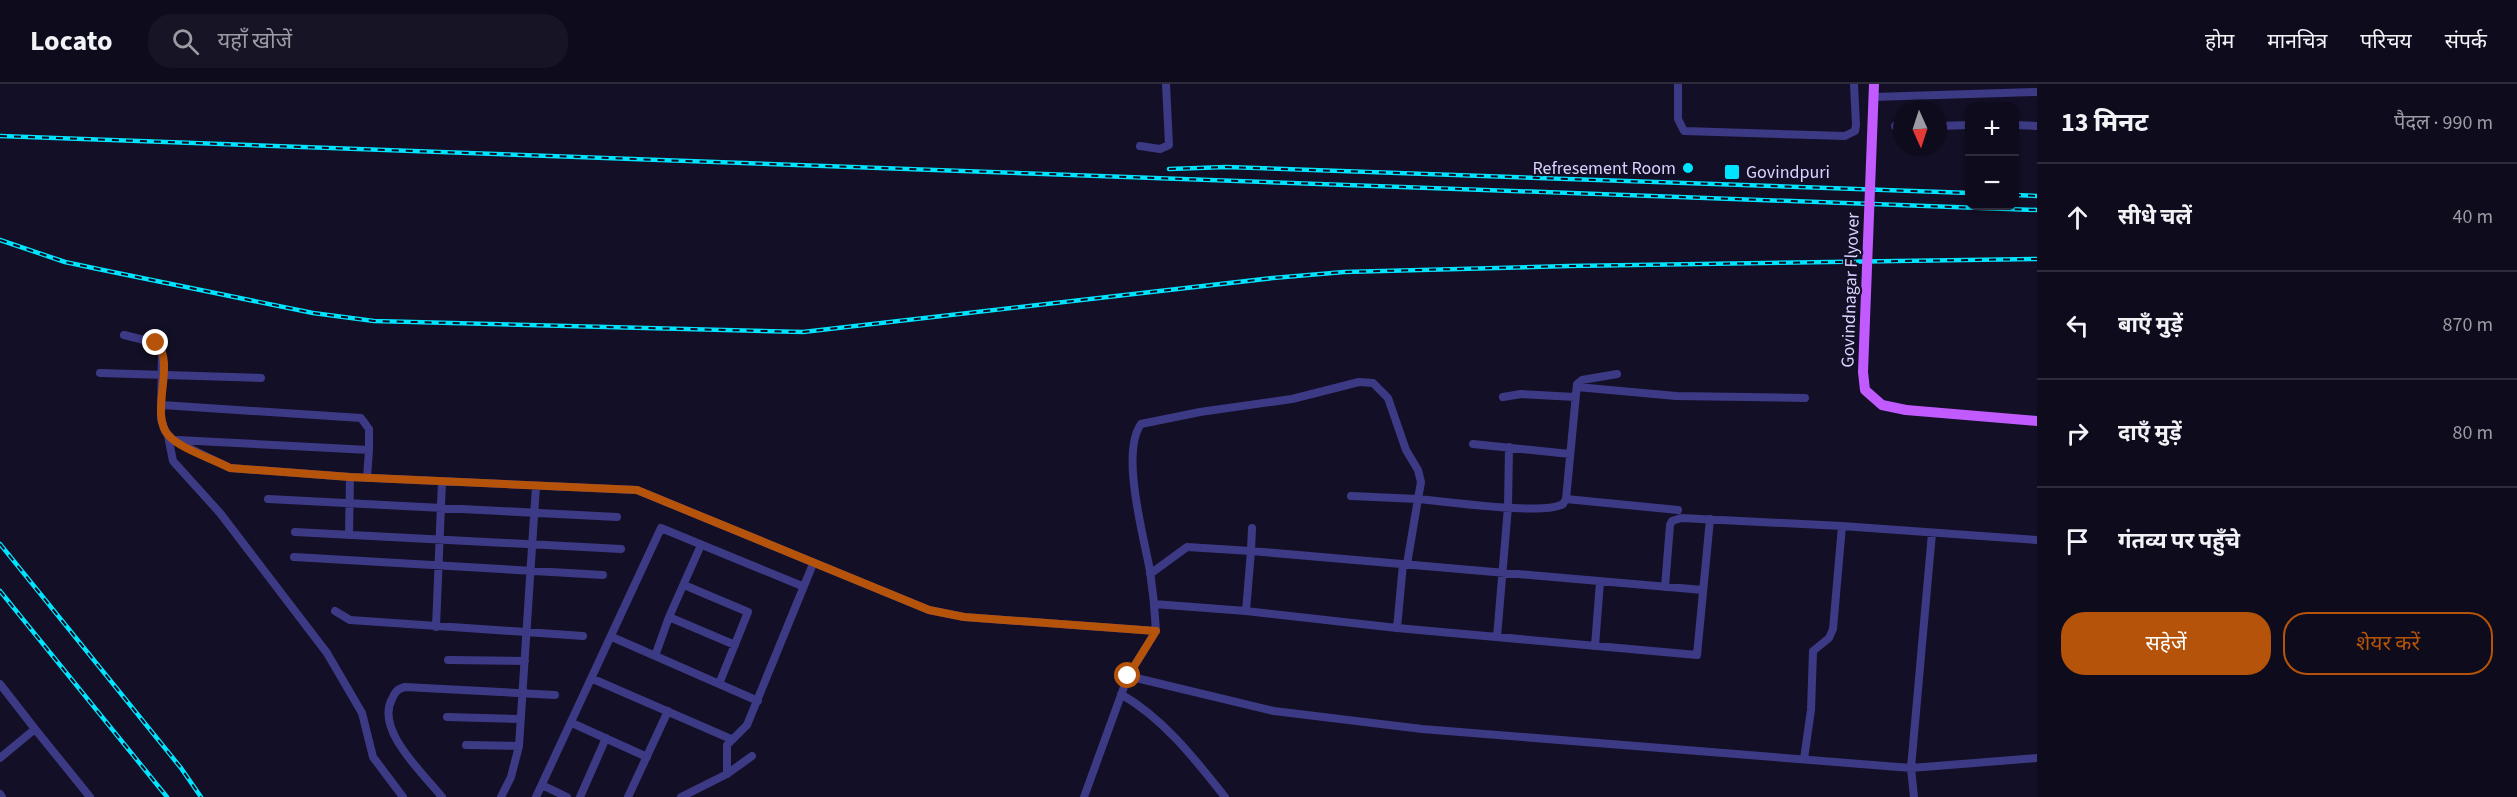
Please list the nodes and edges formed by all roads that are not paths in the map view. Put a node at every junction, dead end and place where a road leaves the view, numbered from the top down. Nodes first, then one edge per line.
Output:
1 (1166, 84) edge
2 (1678, 84) edge
3 (1854, 84) edge
4 (1874, 84) edge
5 (2037, 92) edge
6 (1873, 97) junction
7 (1965, 125) edge
8 (2019, 125) edge
9 (1947, 126) edge
10 (2037, 126) edge
11 (1140, 146) dead end
12 (124, 335) dead end
13 (100, 373) dead end
14 (163, 374) junction
15 (1617, 374) dead end
16 (261, 378) dead end
17 (1577, 387) junction
18 (1575, 397) junction
19 (1503, 398) dead end
20 (1804, 398) dead end
21 (162, 405) junction
22 (2037, 421) edge
23 (171, 437) junction
24 (1473, 444) dead end
25 (1509, 447) junction
26 (369, 450) junction
27 (1570, 454) junction
28 (350, 477) junction
29 (367, 478) junction
30 (442, 481) junction
31 (536, 486) junction
32 (1351, 496) dead end
33 (268, 499) dead end
34 (1418, 499) junction
35 (1566, 499) junction
36 (349, 504) junction
37 (1508, 507) junction
38 (441, 508) junction
39 (1678, 510) dead end
40 (534, 514) junction
41 (617, 517) dead end
42 (1710, 519) junction
43 (1842, 526) junction
44 (1252, 528) dead end
45 (295, 532) dead end
46 (1932, 533) junction
47 (349, 535) junction
48 (440, 540) junction
49 (2037, 540) edge
50 (533, 544) junction
51 (701, 545) junction
52 (621, 549) dead end
53 (1251, 550) junction
54 (294, 557) dead end
55 (813, 564) junction
56 (1405, 564) junction
57 (439, 565) junction
58 (531, 571) junction
59 (1503, 573) junction
60 (603, 574) dead end
61 (1150, 574) junction
62 (1600, 582) junction
63 (684, 585) junction
64 (802, 586) junction
65 (1665, 587) junction
66 (1703, 590) junction
67 (1154, 604) junction
68 (335, 611) dead end
69 (1246, 611) junction
70 (669, 617) junction
71 (436, 627) junction
72 (1397, 628) junction
73 (1156, 631) junction
74 (527, 633) junction
75 (583, 636) dead end
76 (612, 637) junction
77 (1497, 637) junction
78 (735, 645) junction
79 (1595, 646) junction
80 (655, 656) junction
81 (448, 660) dead end
82 (525, 661) junction
83 (1128, 676) junction
84 (593, 679) junction
85 (0, 684) edge
86 (719, 684) junction
87 (523, 693) junction
88 (1121, 694) junction
89 (555, 695) dead end
90 (758, 701) junction
91 (668, 711) junction
92 (447, 717) dead end
93 (521, 719) junction
94 (572, 723) junction
95 (35, 729) junction
96 (606, 738) junction
97 (731, 739) junction
98 (466, 745) dead end
99 (519, 746) junction
100 (752, 756) dead end
101 (647, 757) junction
102 (0, 758) edge
103 (2037, 758) edge
104 (1804, 759) junction
105 (1911, 768) junction
106 (727, 774) junction
107 (542, 785) junction
108 (90, 797) edge
109 (403, 797) edge
110 (442, 797) edge
111 (501, 797) edge
112 (536, 797) edge
113 (567, 797) edge
114 (580, 797) edge
115 (628, 797) edge
116 (681, 797) edge
117 (1084, 797) edge
118 (1226, 797) edge
119 (1914, 797) edge

1 - 11 street
2 - 3 street
4 - 6 main road, Govindnagar Flyover, bridge
5 - 6 street
6 - 22 main road, Govindnagar Flyover, bridge
7 - 9 street
8 - 10 street
12 - 14 street
13 - 14 street
14 - 16 street
14 - 21 street
15 - 17 street
17 - 18 street
17 - 20 street
18 - 19 street
18 - 27 street
21 - 23 street
21 - 26 street
23 - 26 street
23 - 28 street
23 - 109 street
24 - 25 street
25 - 27 street
25 - 37 street
26 - 29 street
27 - 35 street
28 - 29 street
28 - 36 street
29 - 30 street
30 - 31 street
30 - 38 street
31 - 40 street
31 - 55 street
32 - 34 street
33 - 36 street
34 - 37 street
34 - 56 street
34 - 61 street
35 - 37 street
35 - 39 street
36 - 38 street
36 - 47 street
37 - 59 street
38 - 40 street
38 - 48 street
40 - 41 street
40 - 50 street
42 - 43 street
42 - 65 street
42 - 66 street
43 - 46 street
43 - 104 street
44 - 53 street
45 - 47 street
46 - 49 street
46 - 105 street
47 - 48 street
48 - 50 street
48 - 57 street
50 - 52 street
50 - 58 street
51 - 63 street
51 - 64 street
51 - 76 street
53 - 56 street
53 - 61 street
53 - 69 street
54 - 57 street
55 - 64 street
55 - 73 street
56 - 59 street
56 - 72 street
57 - 58 street
57 - 71 street
58 - 60 street
58 - 74 street
59 - 62 street
59 - 77 street
61 - 67 street
62 - 65 street
62 - 79 street
63 - 70 street
63 - 78 street
64 - 90 street
65 - 66 street
66 - 79 street
67 - 69 street
67 - 73 street
68 - 71 street
69 - 72 street
70 - 78 street
70 - 80 street
71 - 74 street
72 - 77 street
73 - 83 street
74 - 75 street
74 - 82 street
76 - 80 street
76 - 84 street
77 - 79 street
78 - 86 street
80 - 86 street
81 - 82 street
82 - 87 street
83 - 88 street
83 - 104 street
84 - 91 street
84 - 94 street
85 - 95 street
86 - 90 street
87 - 89 street
87 - 93 street
87 - 110 street
88 - 117 street
88 - 118 street
90 - 97 street
91 - 97 street
91 - 101 street
92 - 93 street
93 - 99 street
94 - 96 street
94 - 107 street
95 - 102 street
95 - 108 street
96 - 101 street
96 - 114 street
97 - 106 street
98 - 99 street
99 - 111 street
100 - 106 street
101 - 115 street
103 - 105 street
104 - 105 street
105 - 119 street
106 - 116 street
107 - 112 street
107 - 113 street

